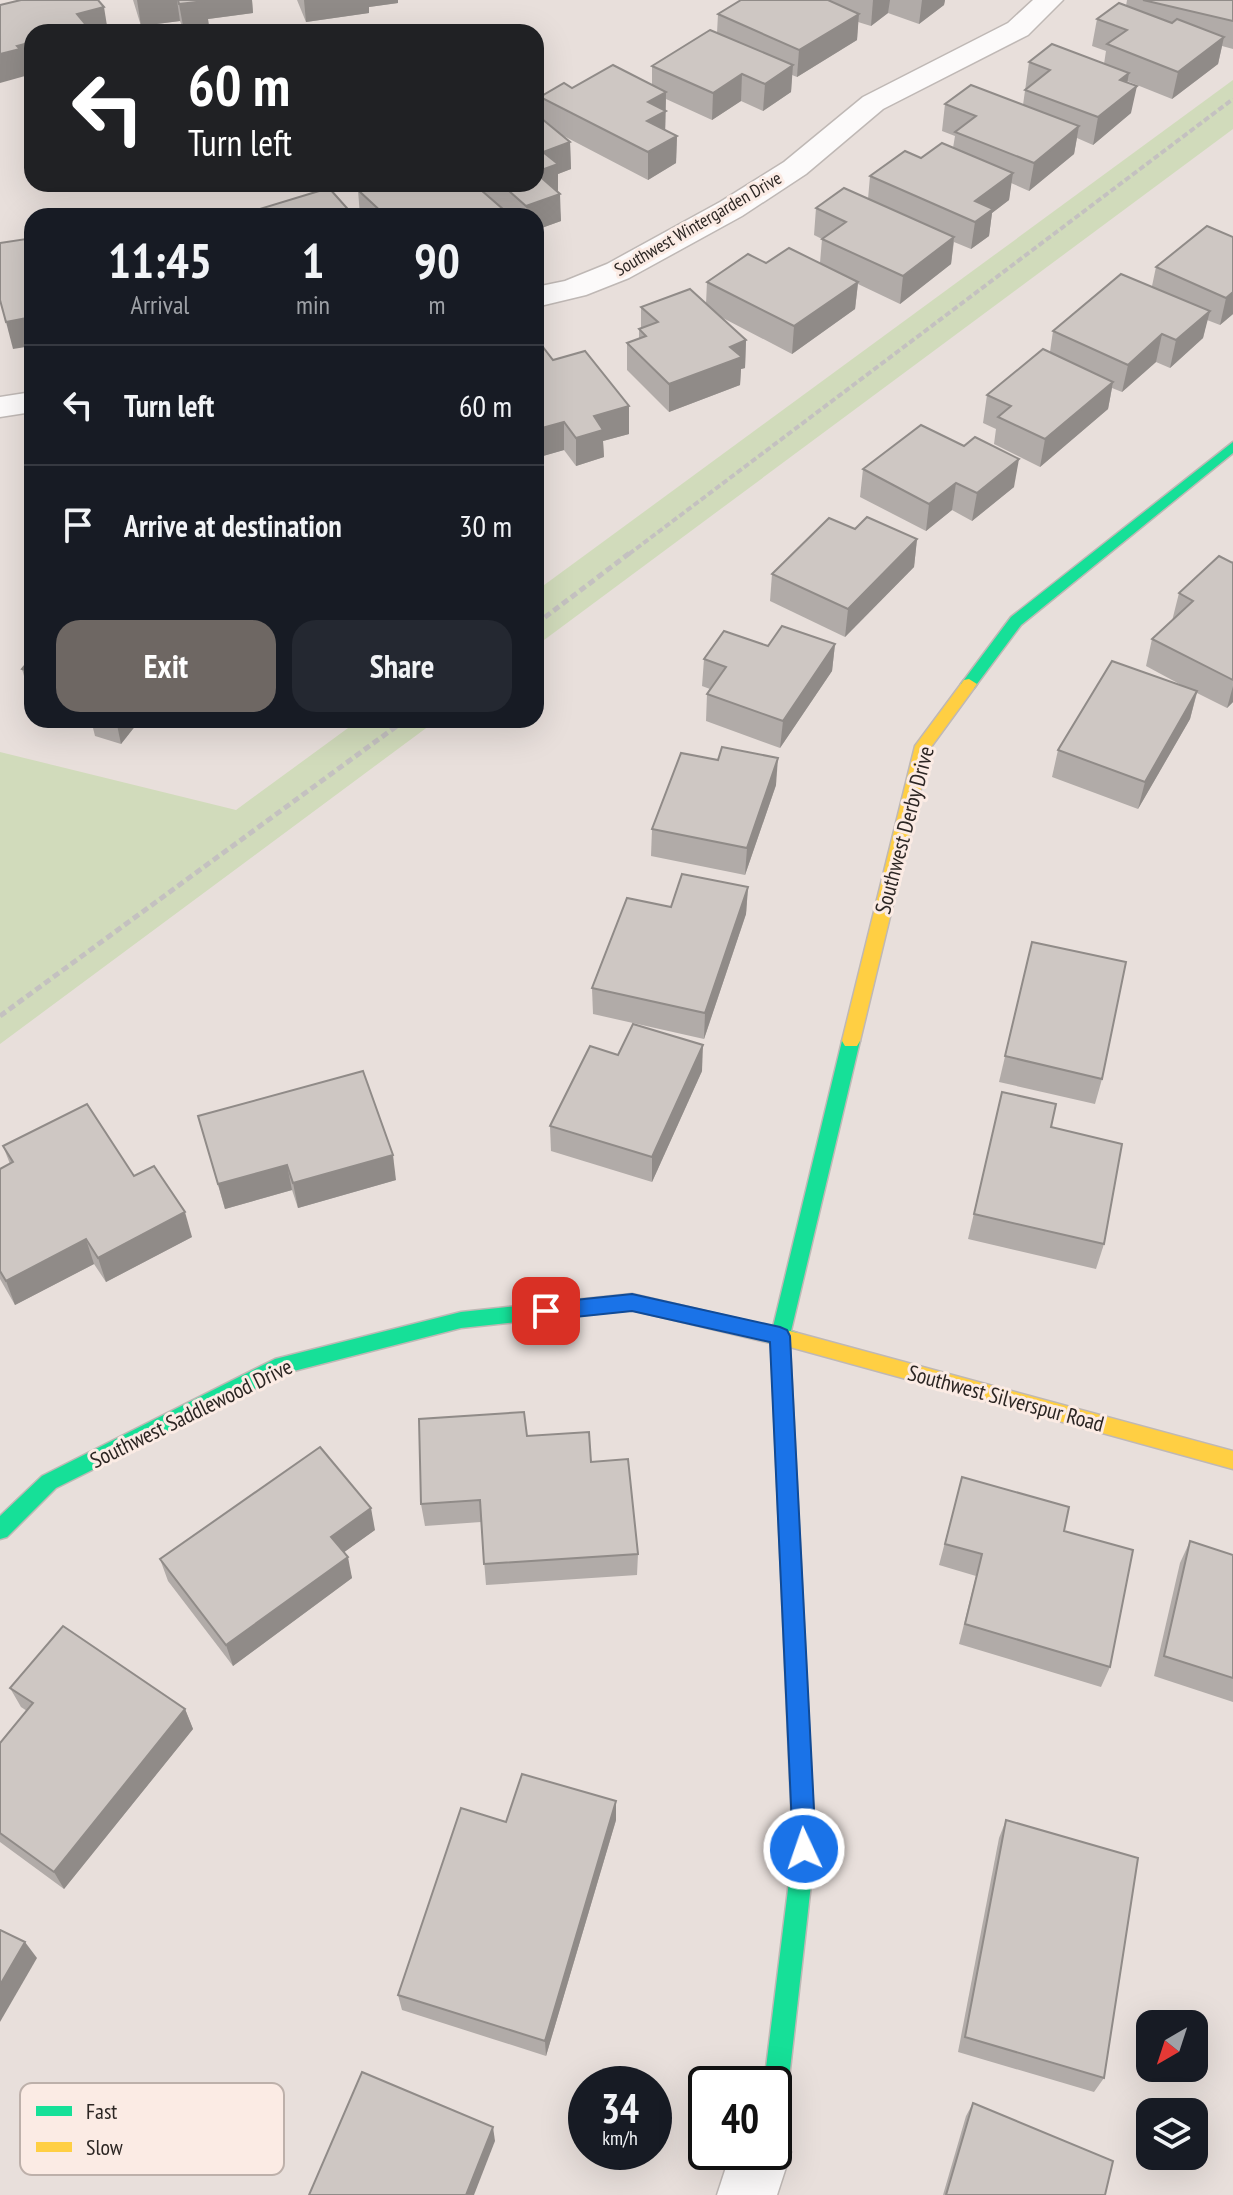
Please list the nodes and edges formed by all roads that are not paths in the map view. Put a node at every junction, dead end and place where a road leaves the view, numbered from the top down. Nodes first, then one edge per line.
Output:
1 (1049, 0) edge
2 (544, 295) edge
3 (24, 403) edge
4 (0, 407) edge
5 (1233, 446) edge
6 (780, 1336) junction
7 (1233, 1460) edge
8 (0, 1530) edge
9 (779, 2066) edge
10 (755, 2170) edge
11 (747, 2195) edge

1 - 2 street, Southwest Wintergarden Drive
3 - 4 street
5 - 6 street, Southwest Derby Drive
6 - 7 street, Southwest Silverspur Road
6 - 8 street, Southwest Saddlewood Drive
6 - 9 street, Southwest Derby Drive
10 - 11 street

